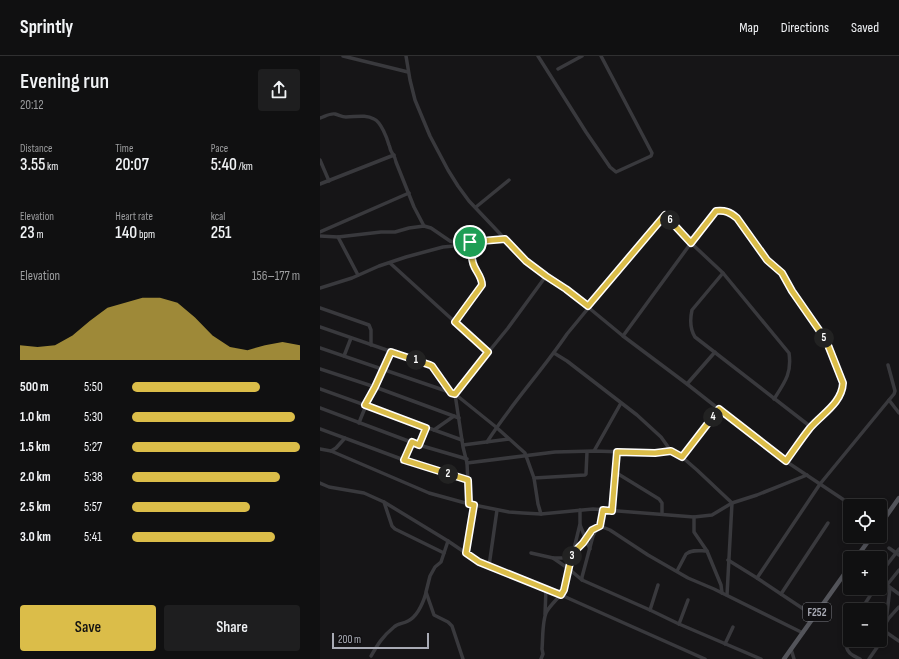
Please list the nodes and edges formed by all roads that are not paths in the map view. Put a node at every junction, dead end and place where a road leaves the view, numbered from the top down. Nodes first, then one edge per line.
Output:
1 (343, 56) edge
2 (406, 56) edge
3 (534, 56) edge
4 (582, 56) edge
5 (601, 56) edge
6 (539, 58) edge
7 (558, 68) dead end
8 (408, 72) junction
9 (320, 118) edge
10 (394, 155) junction
11 (320, 160) edge
12 (509, 180) dead end
13 (329, 181) junction
14 (320, 184) edge
15 (409, 193) junction
16 (476, 207) junction
17 (424, 226) junction
18 (320, 232) edge
19 (320, 236) edge
20 (338, 237) junction
21 (505, 239) junction
22 (470, 242) junction
23 (691, 243) junction
24 (465, 246) junction
25 (390, 263) junction
26 (723, 273) junction
27 (358, 275) junction
28 (546, 276) junction
29 (320, 288) edge
30 (588, 306) junction
31 (320, 308) edge
32 (455, 322) junction
33 (320, 327) edge
34 (623, 336) junction
35 (351, 338) junction
36 (371, 345) junction
37 (320, 348) edge
38 (391, 352) junction
39 (488, 352) junction
40 (715, 352) junction
41 (554, 353) junction
42 (344, 356) junction
43 (888, 365) dead end
44 (320, 369) edge
45 (383, 370) junction
46 (687, 384) junction
47 (375, 387) junction
48 (321, 391) edge
49 (453, 393) junction
50 (774, 399) junction
51 (889, 400) junction
52 (621, 403) junction
53 (365, 405) junction
54 (320, 408) edge
55 (719, 409) junction
56 (899, 413) edge
57 (454, 416) junction
58 (459, 418) junction
59 (358, 423) junction
60 (496, 427) junction
61 (811, 427) junction
62 (426, 428) junction
63 (320, 429) edge
64 (434, 430) junction
65 (344, 438) junction
66 (509, 438) junction
67 (462, 440) junction
68 (412, 442) junction
69 (487, 442) junction
70 (419, 445) junction
71 (463, 445) junction
72 (320, 449) edge
73 (331, 451) junction
74 (594, 451) junction
75 (671, 451) junction
76 (587, 452) junction
77 (617, 452) junction
78 (526, 455) junction
79 (682, 457) junction
80 (404, 460) junction
81 (467, 461) junction
82 (786, 461) junction
83 (615, 472) junction
84 (807, 475) junction
85 (534, 478) junction
86 (468, 480) junction
87 (320, 483) edge
88 (820, 484) junction
89 (899, 498) edge
90 (843, 499) edge
91 (384, 502) junction
92 (732, 503) junction
93 (471, 505) junction
94 (497, 510) junction
95 (580, 510) junction
96 (603, 510) junction
97 (612, 511) junction
98 (541, 514) junction
99 (662, 514) junction
100 (887, 514) edge
101 (694, 517) junction
102 (828, 523) dead end
103 (580, 524) junction
104 (600, 526) junction
105 (586, 538) junction
106 (448, 541) junction
107 (889, 548) dead end
108 (899, 549) edge
109 (590, 550) junction
110 (707, 551) junction
111 (444, 553) junction
112 (466, 553) junction
113 (531, 553) dead end
114 (898, 554) edge
115 (572, 556) junction
116 (552, 558) junction
117 (728, 560) junction
118 (489, 566) junction
119 (887, 566) edge
120 (569, 568) junction
121 (899, 570) edge
122 (676, 571) junction
123 (843, 576) edge
124 (757, 578) junction
125 (582, 580) junction
126 (658, 585) dead end
127 (889, 586) junction
128 (546, 589) junction
129 (426, 592) junction
130 (722, 592) junction
131 (898, 592) edge
132 (781, 594) junction
133 (561, 595) junction
134 (727, 595) junction
135 (688, 600) dead end
136 (899, 607) edge
137 (650, 610) junction
138 (887, 610) edge
139 (814, 616) junction
140 (545, 617) junction
141 (887, 620) edge
142 (679, 624) junction
143 (732, 627) dead end
144 (802, 633) junction
145 (887, 633) edge
146 (899, 641) edge
147 (725, 644) junction
148 (847, 647) edge
149 (878, 647) edge
150 (791, 649) junction
151 (371, 656) dead end
152 (871, 658) edge
153 (463, 659) edge
154 (541, 659) edge
155 (705, 659) edge
156 (761, 659) edge
157 (784, 659) edge
158 (794, 659) edge
159 (860, 659) edge

1 - 8 street
2 - 8 street
3 - 6 street
4 - 7 street
5 - 6 street
8 - 16 street
9 - 10 street
10 - 13 street
10 - 15 street
11 - 13 street
12 - 16 street
13 - 14 street
15 - 17 street
15 - 18 street
16 - 21 street
17 - 20 street
17 - 24 street
19 - 20 street
20 - 27 street
21 - 22 street
21 - 28 street
22 - 24 street
22 - 32 street
23 - 26 street
23 - 30 street
23 - 34 street
23 - 61 street
24 - 25 street
25 - 27 street
25 - 32 street
26 - 40 street
26 - 50 street
27 - 29 street
28 - 30 street
28 - 39 street
30 - 34 street
30 - 41 street
31 - 36 street
32 - 39 street
33 - 35 street
34 - 46 street
35 - 36 street
35 - 42 street
36 - 38 street
37 - 42 street
38 - 45 street
38 - 49 street
39 - 49 street
40 - 46 street
40 - 50 street
41 - 52 street
41 - 60 street
42 - 45 street
43 - 51 street
44 - 47 street
45 - 47 street
45 - 49 street
46 - 55 street
47 - 53 street
47 - 57 street
48 - 53 street
49 - 58 street
49 - 60 street
50 - 61 street
51 - 56 street
51 - 88 street
52 - 74 street
52 - 75 street
53 - 59 street
53 - 62 street
54 - 59 street
55 - 79 street
55 - 82 street
57 - 58 street
57 - 64 street
58 - 67 street
59 - 68 street
60 - 66 street
60 - 69 street
61 - 82 street
62 - 64 street
62 - 70 street
63 - 65 street
64 - 67 street
65 - 73 street
65 - 80 street
66 - 69 street
66 - 78 street
67 - 71 street
68 - 70 street
68 - 80 street
69 - 71 street
70 - 81 street
71 - 81 street
72 - 73 street
73 - 93 street
74 - 76 street
74 - 77 street
75 - 77 street
75 - 79 street
76 - 78 street
76 - 85 street
77 - 83 street
78 - 81 street
78 - 85 street
79 - 92 street
80 - 86 street
81 - 86 street
82 - 84 street
83 - 97 street
83 - 99 street
84 - 88 street
84 - 92 street
85 - 98 street
86 - 93 street
87 - 91 street
88 - 90 street
88 - 124 street
89 - 100 main road
91 - 106 street
91 - 111 street
92 - 101 street
92 - 117 street
93 - 94 street
93 - 112 street
94 - 98 street
94 - 118 street
95 - 96 street
95 - 98 street
95 - 103 street
96 - 97 street
96 - 104 street
97 - 99 street
99 - 101 street
101 - 110 street
102 - 132 street
103 - 105 street
103 - 115 street
104 - 105 street
104 - 109 street
104 - 122 street
105 - 109 street
105 - 115 street
106 - 111 street
106 - 112 street
107 - 114 street
108 - 114 street
109 - 125 street
110 - 122 street
110 - 130 street
111 - 129 street
112 - 118 street
113 - 116 street
114 - 119 street
115 - 116 street
115 - 120 street
116 - 120 street
117 - 124 street
117 - 134 street
118 - 128 street
120 - 125 street
120 - 133 street
121 - 127 street
122 - 130 street
123 - 139 main road, F252
124 - 132 street
125 - 137 street
126 - 137 street
127 - 131 street
127 - 138 street
128 - 133 street
128 - 140 street
129 - 151 street
129 - 153 street
130 - 134 street
132 - 139 street
133 - 140 street
133 - 155 street
134 - 144 street
135 - 142 street
136 - 141 street
137 - 142 street
139 - 144 main road, F252
140 - 154 street
142 - 147 street
143 - 147 street
144 - 150 main road, F252
145 - 146 street
147 - 156 street
148 - 159 street
149 - 152 street
150 - 157 main road, F252
150 - 158 street

